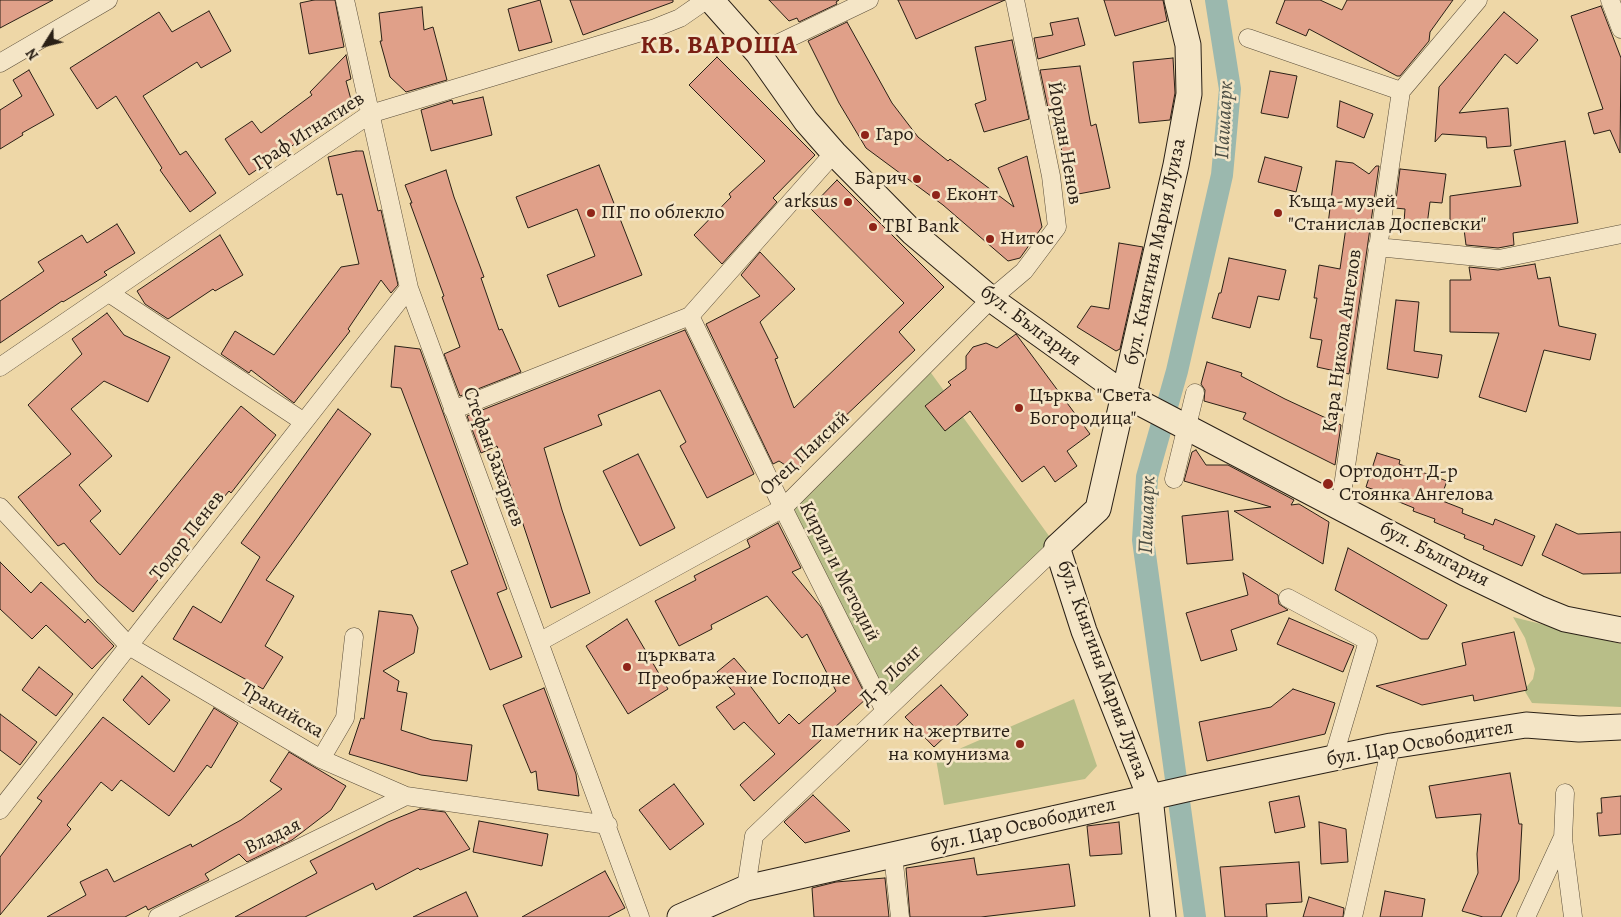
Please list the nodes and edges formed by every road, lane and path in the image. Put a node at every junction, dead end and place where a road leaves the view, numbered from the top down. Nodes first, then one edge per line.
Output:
1 (108, 0) edge
2 (346, 0) edge
3 (706, 0) edge
4 (711, 0) edge
5 (869, 0) edge
6 (1015, 0) edge
7 (1177, 0) edge
8 (1478, 0) edge
9 (1610, 0) edge
10 (1621, 29) edge
11 (1248, 38) dead end
12 (758, 53) junction
13 (0, 63) edge
14 (1400, 91) junction
15 (370, 114) junction
16 (834, 153) junction
17 (1621, 234) edge
18 (1377, 247) junction
19 (409, 288) junction
20 (109, 293) junction
21 (991, 299) junction
22 (690, 316) junction
23 (0, 367) edge
24 (1195, 393) dead end
25 (1132, 399) junction
26 (453, 410) junction
27 (304, 422) junction
28 (1181, 424) junction
29 (1174, 479) dead end
30 (0, 507) edge
31 (1340, 507) junction
32 (783, 508) junction
33 (1057, 547) junction
34 (1288, 598) dead end
35 (1621, 630) edge
36 (354, 637) dead end
37 (539, 642) junction
38 (129, 646) junction
39 (885, 711) junction
40 (1621, 727) edge
41 (1579, 729) junction
42 (1391, 746) junction
43 (1621, 746) edge
44 (320, 759) junction
45 (1332, 759) junction
46 (1565, 793) dead end
47 (406, 796) junction
48 (1150, 798) junction
49 (0, 810) edge
50 (608, 825) junction
51 (1563, 839) junction
52 (893, 855) junction
53 (746, 888) junction
54 (158, 917) edge
55 (640, 917) edge
56 (680, 917) edge
57 (900, 917) edge
58 (1163, 917) edge
59 (1353, 917) edge
60 (1526, 917) edge
61 (1573, 917) edge

1 - 13 street
2 - 15 street, Стефан Захариев
3 - 15 street, Граф Игнатиев
4 - 12 street, бул. България
5 - 12 street
6 - 21 street, Йордан Ненов
7 - 25 street, бул. Княгиня Мария Луиза
8 - 14 street
9 - 10 street
11 - 14 street
12 - 16 street, бул. България
14 - 18 street, Кара Никола Ангелов
15 - 19 street, Стефан Захариев
15 - 20 street, Граф Игнатиев
16 - 21 street, бул. България
16 - 22 street
17 - 18 street
18 - 31 street, Кара Никола Ангелов
19 - 26 street, Стефан Захариев
19 - 27 street, Тодор Пенев
20 - 23 street, Граф Игнатиев
20 - 27 street
21 - 25 street, бул. България
21 - 32 street, Отец Паисий
22 - 26 street
22 - 32 street, Кирил и Методий
24 - 28 street
25 - 28 street, бул. България
25 - 33 street, бул. Княгиня Мария Луиза
26 - 37 street, Стефан Захариев
27 - 38 street, Тодор Пенев
28 - 29 street
28 - 31 street, бул. България
30 - 38 street, Тракийска
31 - 35 street, бул. България
32 - 37 street, Отец Паисий
32 - 39 street, Кирил и Методий
33 - 39 street, Д-р Лонг
33 - 48 street, бул. Княгиня Мария Луиза
34 - 45 street
36 - 44 street
37 - 50 street, Стефан Захариев
38 - 44 street, Тракийска
38 - 49 street, Тодор Пенев
39 - 53 street, Д-р Лонг
40 - 41 street, бул. Цар Освободител
41 - 42 street, бул. Цар Освободител
41 - 43 street, бул. Цар Освободител
42 - 45 street, бул. Цар Освободител
42 - 59 street
44 - 47 street, Тракийска
45 - 48 street, бул. Цар Освободител
46 - 51 street
47 - 50 street, Тракийска
47 - 54 street, Владая
48 - 52 street, бул. Цар Освободител
48 - 58 street, бул. Княгиня Мария Луиза
50 - 55 street, Стефан Захариев
51 - 60 street
51 - 61 street
52 - 53 street, бул. Цар Освободител
52 - 57 street
53 - 56 street, бул. Цар Освободител

